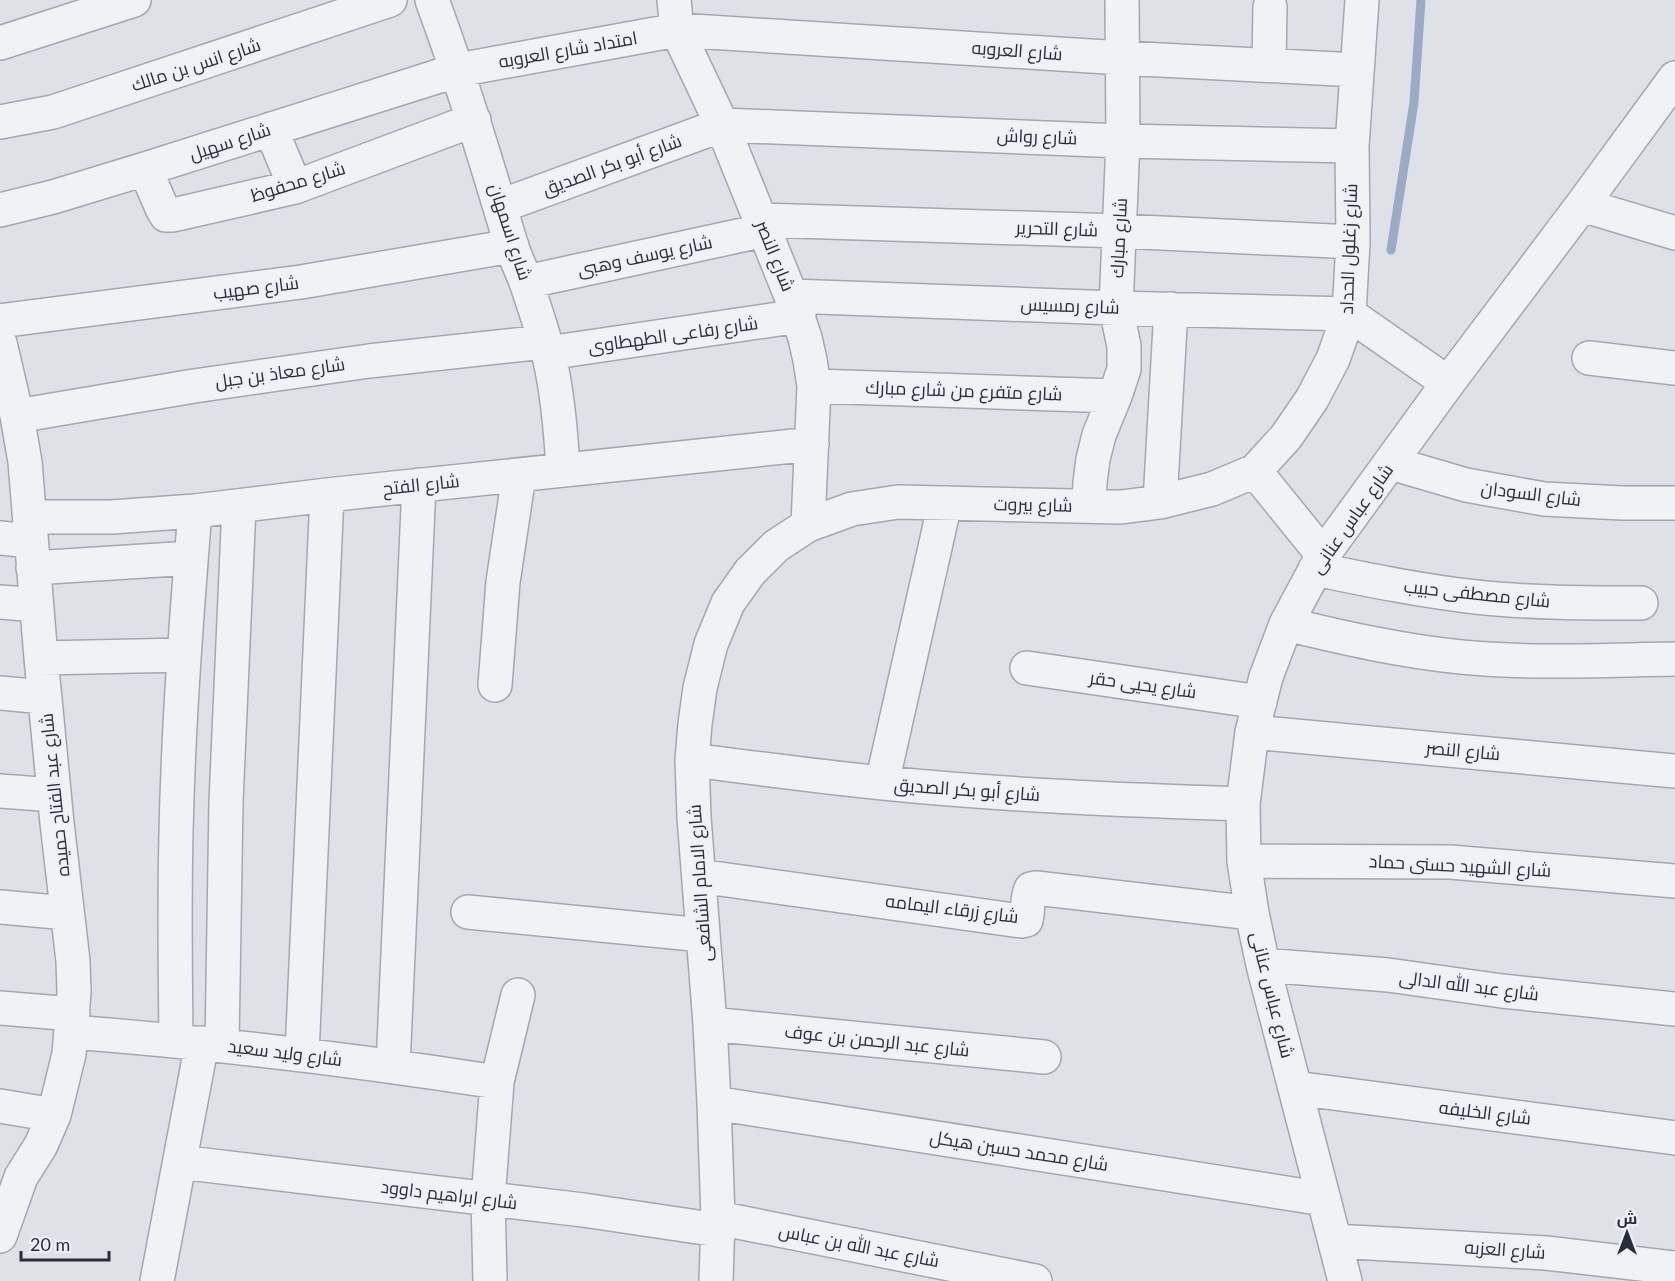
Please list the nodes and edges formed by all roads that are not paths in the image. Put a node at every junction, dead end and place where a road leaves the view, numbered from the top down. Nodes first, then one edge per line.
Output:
1 (134, 0) edge
2 (390, 0) edge
3 (432, 0) edge
4 (1122, 0) edge
5 (1362, 0) edge
6 (1270, 7) dead end
7 (676, 15) edge
8 (0, 43) edge
9 (1122, 57) junction
10 (1269, 65) junction
11 (458, 70) junction
12 (1357, 70) junction
13 (1675, 78) edge
14 (474, 120) junction
15 (0, 122) edge
16 (722, 125) junction
17 (272, 129) junction
18 (1123, 141) junction
19 (1352, 146) junction
20 (146, 170) junction
21 (295, 188) junction
22 (501, 206) junction
23 (1582, 206) junction
24 (0, 210) edge
25 (763, 225) junction
26 (1119, 231) junction
27 (1675, 233) edge
28 (1353, 242) junction
29 (512, 246) junction
30 (526, 282) junction
31 (795, 306) junction
32 (1116, 308) junction
33 (1171, 309) junction
34 (1350, 314) junction
35 (0, 321) edge
36 (546, 348) junction
37 (2, 357) edge
38 (1589, 358) dead end
39 (1675, 368) edge
40 (1448, 383) junction
41 (814, 386) junction
42 (1115, 396) junction
43 (13, 431) edge
44 (812, 444) junction
45 (1391, 463) junction
46 (563, 470) junction
47 (1255, 471) junction
48 (519, 475) junction
49 (419, 485) junction
50 (327, 495) junction
51 (1160, 502) junction
52 (945, 503) junction
53 (1675, 503) edge
54 (239, 506) junction
55 (1089, 506) junction
56 (195, 511) junction
57 (808, 525) junction
58 (23, 541) edge
59 (191, 558) junction
60 (1319, 562) junction
61 (0, 602) edge
62 (1641, 603) dead end
63 (36, 604) junction
64 (1286, 624) junction
65 (184, 655) junction
66 (41, 658) junction
67 (1675, 659) edge
68 (1027, 668) dead end
69 (495, 685) dead end
70 (0, 693) edge
71 (45, 697) junction
72 (1256, 717) junction
73 (692, 760) junction
74 (1675, 771) edge
75 (882, 783) junction
76 (0, 791) edge
77 (54, 795) junction
78 (1244, 804) junction
79 (1244, 861) junction
80 (699, 876) junction
81 (1675, 881) edge
82 (0, 907) edge
83 (468, 912) dead end
84 (67, 913) junction
85 (1252, 913) junction
86 (703, 934) junction
87 (1263, 965) junction
88 (518, 995) dead end
89 (0, 1008) edge
90 (1675, 1009) edge
91 (72, 1023) junction
92 (710, 1024) junction
93 (200, 1043) junction
94 (302, 1054) junction
95 (1044, 1057) dead end
96 (393, 1066) junction
97 (497, 1082) junction
98 (1295, 1088) junction
99 (714, 1103) junction
100 (0, 1106) edge
101 (54, 1115) junction
102 (1675, 1138) edge
103 (180, 1162) junction
104 (488, 1199) junction
105 (1324, 1199) junction
106 (3, 1217) edge
107 (718, 1224) junction
108 (1335, 1241) junction
109 (1675, 1268) edge
110 (157, 1281) edge
111 (490, 1281) edge
112 (716, 1281) edge
113 (1035, 1281) edge
114 (1345, 1281) edge

1 - 8 street
2 - 15 street, شارع انس بن مالك
3 - 11 street, شارع اسمهان
4 - 9 street, شارع مبارك
5 - 12 street, شارع زغلول الحداد
6 - 10 street
7 - 9 street, شارع العروبه
7 - 11 street, امتداد شارع العروبه
7 - 16 street, شارع النصر
9 - 10 street, شارع العروبه
9 - 18 street, شارع مبارك
10 - 12 street, شارع العروبه
11 - 14 street, شارع اسمهان
11 - 17 street, شارع سهيل
12 - 19 street, شارع زغلول الحداد
13 - 23 street, شارع عباس عنانى
14 - 21 street, شارع محفوظ
14 - 22 street, شارع اسمهان
16 - 18 street, شارع رواش
16 - 22 street, شارع أبو بكر الصديق
16 - 25 street, شارع النصر
17 - 20 street, شارع سهيل
17 - 21 street
18 - 19 street, شارع رواش
18 - 26 street, شارع مبارك
19 - 28 street, شارع زغلول الحداد
20 - 21 street, شارع محفوظ
20 - 24 street, شارع سهيل
22 - 29 street, شارع اسمهان
23 - 27 street
23 - 40 street, شارع عباس عنانى
25 - 26 street, شارع التحرير
25 - 30 street, شارع يوسف وهبى
25 - 31 street, شارع النصر
26 - 28 street, شارع التحرير
26 - 32 street, شارع مبارك
28 - 34 street, شارع زغلول الحداد
29 - 30 street, شارع اسمهان
29 - 35 street, شارع صهيب
30 - 36 street, شارع اسمهان
31 - 32 street, شارع رمسيس
31 - 36 street, شارع رفاعى الطهطاوى
31 - 41 street, شارع النصر
32 - 33 street, شارع رمسيس
32 - 42 street, شارع مبارك
33 - 34 street, شارع رمسيس
33 - 51 street
34 - 40 street
34 - 47 street, شارع زغلول الحداد
36 - 43 street, شارع معاذ بن جبل
36 - 46 street, شارع اسمهان
37 - 43 street, شارع عبد الفتاح حميده
38 - 39 street
40 - 45 street, شارع عباس عنانى
41 - 42 street, شارع متفرع من شارع مبارك
41 - 44 street, شارع النصر
42 - 55 street, شارع مبارك
43 - 58 street, شارع عبد الفتاح حميده
44 - 46 street, شارع الفتح
44 - 57 street, شارع النصر
45 - 53 street, شارع السودان
45 - 60 street, شارع عباس عنانى
46 - 48 street, شارع الفتح
47 - 51 street, شارع بيروت
47 - 60 street
48 - 49 street, شارع الفتح
48 - 69 street
49 - 50 street, شارع الفتح
49 - 96 street
50 - 54 street, شارع الفتح
50 - 94 street
51 - 55 street, شارع بيروت
52 - 55 street, شارع بيروت
52 - 57 street, شارع بيروت
52 - 75 street
54 - 56 street, شارع الفتح
54 - 93 street
56 - 58 street, شارع الفتح
56 - 59 street
57 - 73 street, شارع الامام الشافعى
58 - 59 street
58 - 63 street, شارع عبد الفتاح حميده
59 - 65 street
60 - 62 street, شارع مصطفى حبيب
60 - 64 street, شارع عباس عنانى
61 - 63 street
63 - 66 street, شارع عبد الفتاح حميده
64 - 67 street
64 - 72 street, شارع عباس عنانى
65 - 66 street
65 - 93 street
66 - 71 street, شارع عبد الفتاح حميده
68 - 72 street, شارع يحيى حقر
70 - 71 street
71 - 77 street, شارع عبد الفتاح حميده
72 - 74 street, شارع النصر
72 - 78 street, شارع عباس عنانى
73 - 75 street, شارع أبو بكر الصديق
73 - 80 street, شارع الامام الشافعى
75 - 78 street, شارع أبو بكر الصديق
76 - 77 street
77 - 84 street, شارع عبد الفتاح حميده
78 - 79 street, شارع عباس عنانى
79 - 81 street, شارع الشهيد حسنى حماد
79 - 85 street, شارع عباس عنانى
80 - 85 street, شارع زرقاء اليمامه
80 - 86 street, شارع الامام الشافعى
82 - 84 street
83 - 86 street
84 - 91 street, شارع عبد الفتاح حميده
85 - 87 street, شارع عباس عنانى
86 - 92 street, شارع الامام الشافعى
87 - 90 street, شارع عبد الله الدالى
87 - 98 street, شارع عباس عنانى
88 - 97 street
89 - 91 street, شارع وليد سعيد
91 - 93 street, شارع وليد سعيد
91 - 101 street, شارع عبد الفتاح حميده
92 - 95 street, شارع عبد الرحمن بن عوف
92 - 99 street, شارع الامام الشافعى
93 - 94 street, شارع وليد سعيد
93 - 103 street
94 - 96 street, شارع وليد سعيد
96 - 97 street, شارع وليد سعيد
97 - 104 street
98 - 102 street, شارع الخليفه
98 - 105 street, شارع عباس عنانى
99 - 105 street, شارع محمد حسين هيكل
99 - 107 street, شارع الامام الشافعى
100 - 101 street
101 - 106 street, شارع عبد الفتاح حميده
103 - 104 street, شارع ابراهيم داوود
103 - 110 street
104 - 107 street, شارع ابراهيم داوود
104 - 111 street
105 - 108 street, شارع عباس عنانى
107 - 112 street, شارع الامام الشافعى
107 - 113 street, شارع عبد الله بن عباس
108 - 109 street, شارع العزبه
108 - 114 street, شارع عباس عنانى

